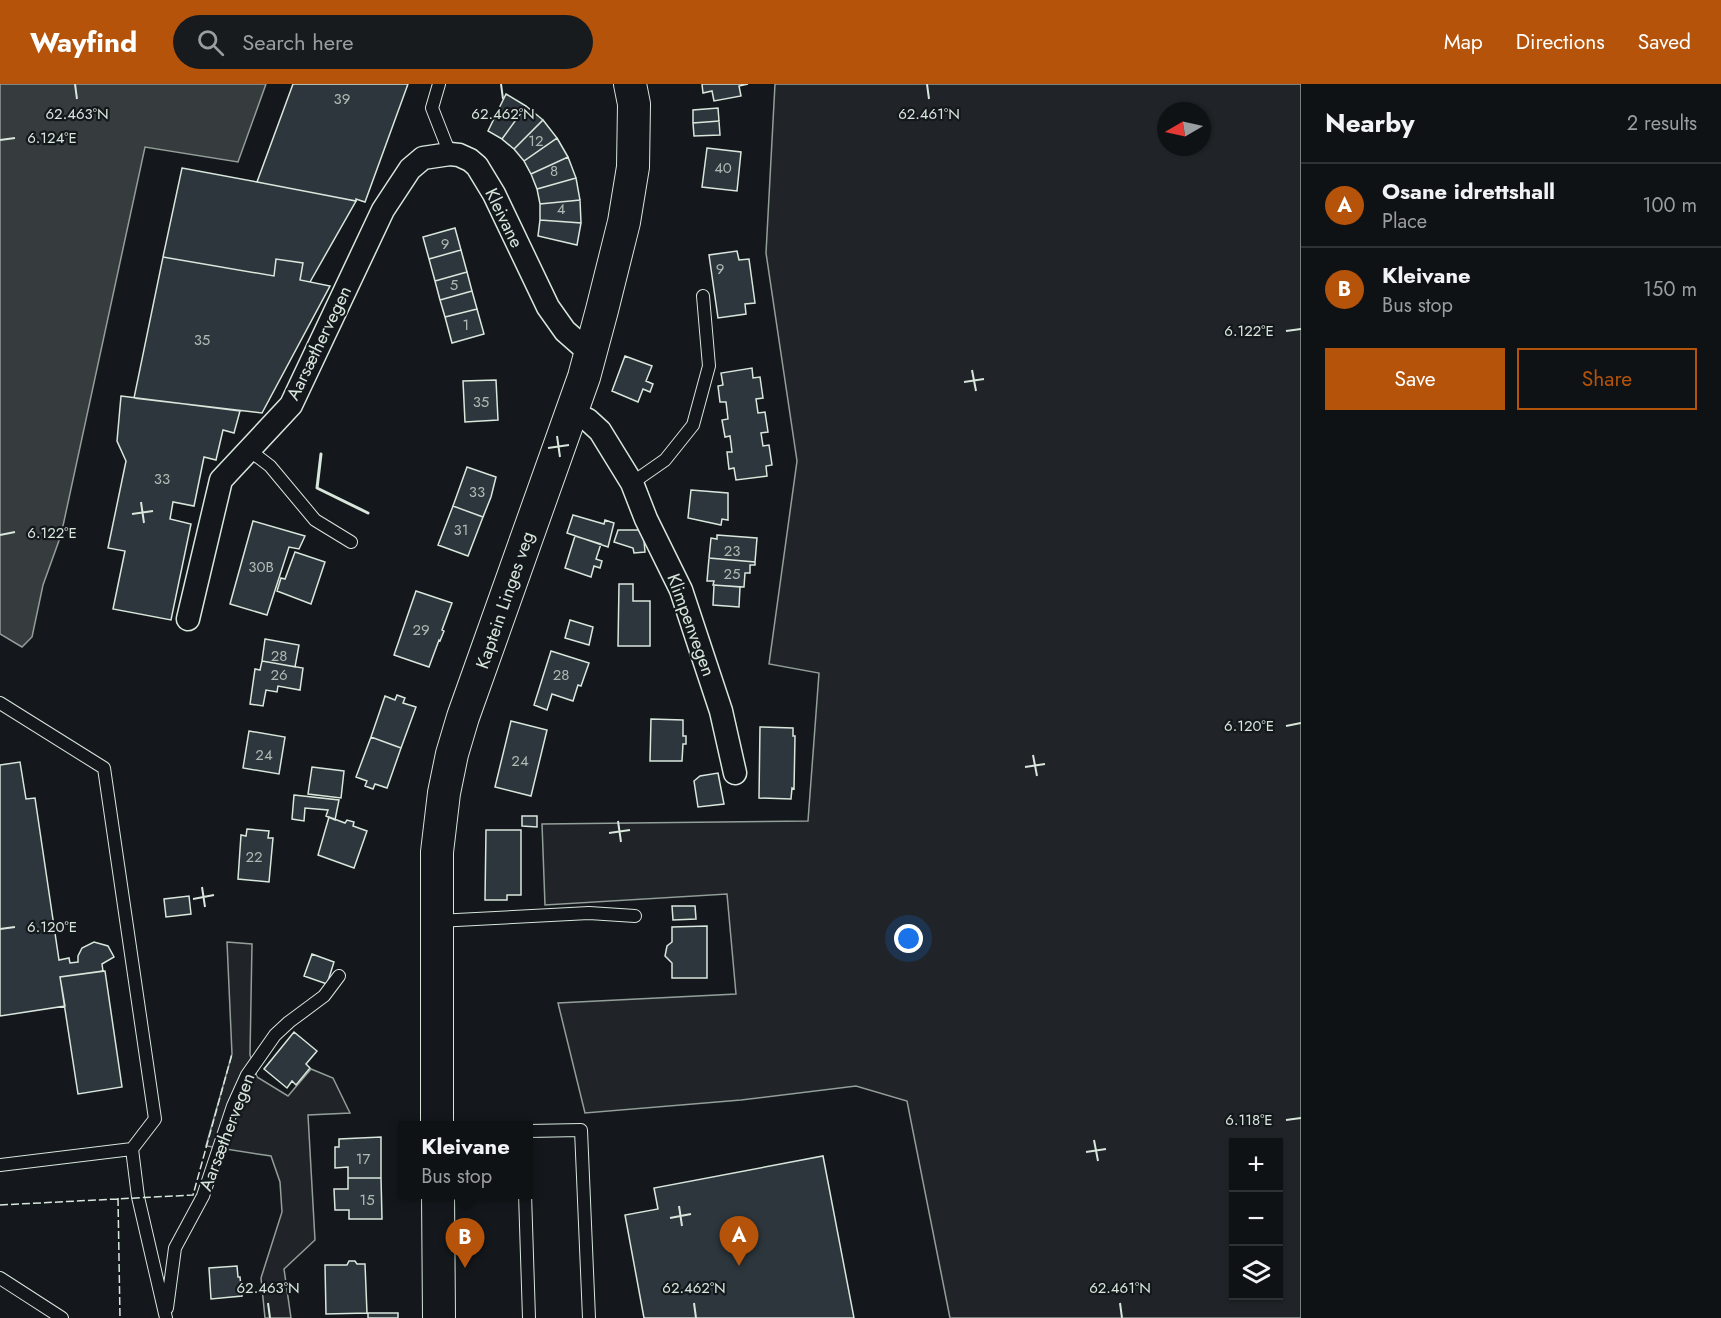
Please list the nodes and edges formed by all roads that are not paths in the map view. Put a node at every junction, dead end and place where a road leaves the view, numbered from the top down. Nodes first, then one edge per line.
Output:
1 (439, 84) edge
2 (630, 84) edge
3 (450, 154) junction
4 (703, 296) dead end
5 (590, 353) junction
6 (572, 412) junction
7 (249, 450) junction
8 (632, 483) junction
9 (351, 542) dead end
10 (188, 619) dead end
11 (0, 703) edge
12 (735, 773) dead end
13 (634, 916) dead end
14 (435, 921) junction
15 (339, 976) dead end
16 (437, 1121) edge
17 (533, 1131) edge
18 (132, 1149) junction
19 (0, 1165) edge
20 (438, 1199) edge
21 (525, 1199) edge
22 (0, 1278) edge
23 (62, 1318) edge
24 (166, 1318) edge
25 (439, 1318) edge
26 (529, 1318) edge
27 (589, 1318) edge

1 - 3 lane
2 - 5 main road, Kaptein Linges veg
3 - 5 street, Kleivane
3 - 7 street, Aarsæthervegen
4 - 8 lane
5 - 6 main road, Kaptein Linges veg
6 - 8 street, Klimpenvegen
6 - 14 main road, Kaptein Linges veg
7 - 9 lane
7 - 10 street, Aarsæthervegen
8 - 12 street, Klimpenvegen
11 - 18 lane
13 - 14 lane
14 - 16 main road, Kaptein Linges veg
15 - 24 lane, Aarsæthervegen
17 - 27 lane
18 - 19 lane
18 - 24 lane
20 - 25 main road
21 - 26 lane
22 - 23 lane

